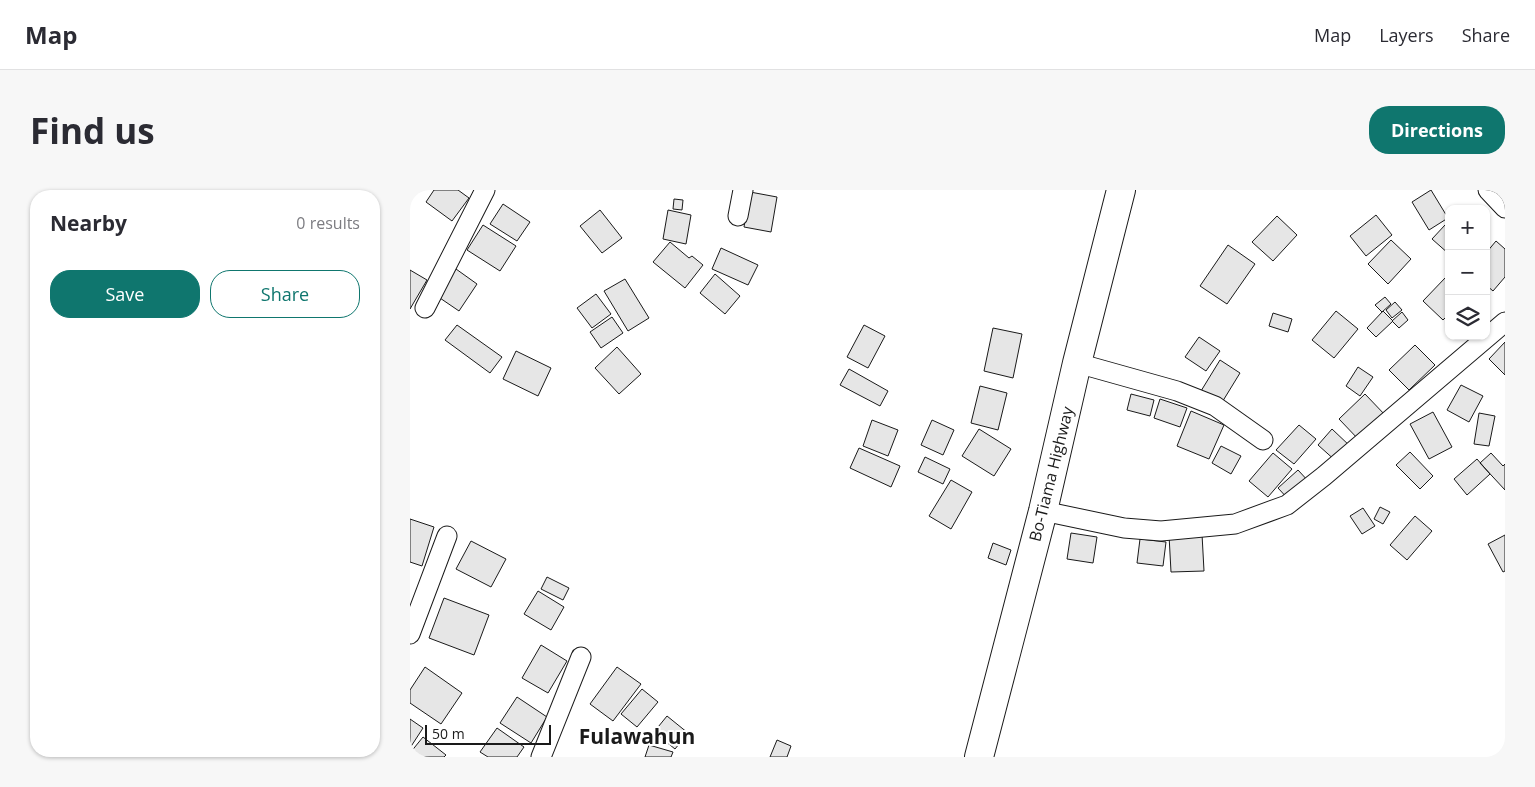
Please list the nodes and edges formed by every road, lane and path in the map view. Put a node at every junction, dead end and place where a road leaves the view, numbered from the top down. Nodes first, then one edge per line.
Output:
1 (485, 190) edge
2 (743, 190) edge
3 (1121, 190) edge
4 (1488, 190) edge
5 (1505, 208) edge
6 (738, 216) dead end
7 (425, 308) dead end
8 (1505, 322) edge
9 (1077, 363) junction
10 (1263, 440) dead end
11 (1043, 511) junction
12 (447, 536) dead end
13 (410, 634) edge
14 (581, 657) dead end
15 (541, 757) edge
16 (979, 757) edge

1 - 7 street
2 - 6 street
3 - 9 highway, Bo-Tiama Highway
4 - 5 street
8 - 11 street
9 - 10 street
9 - 11 highway, Bo-Tiama Highway
11 - 16 highway, Bo-Tiama Highway
12 - 13 street
14 - 15 street

